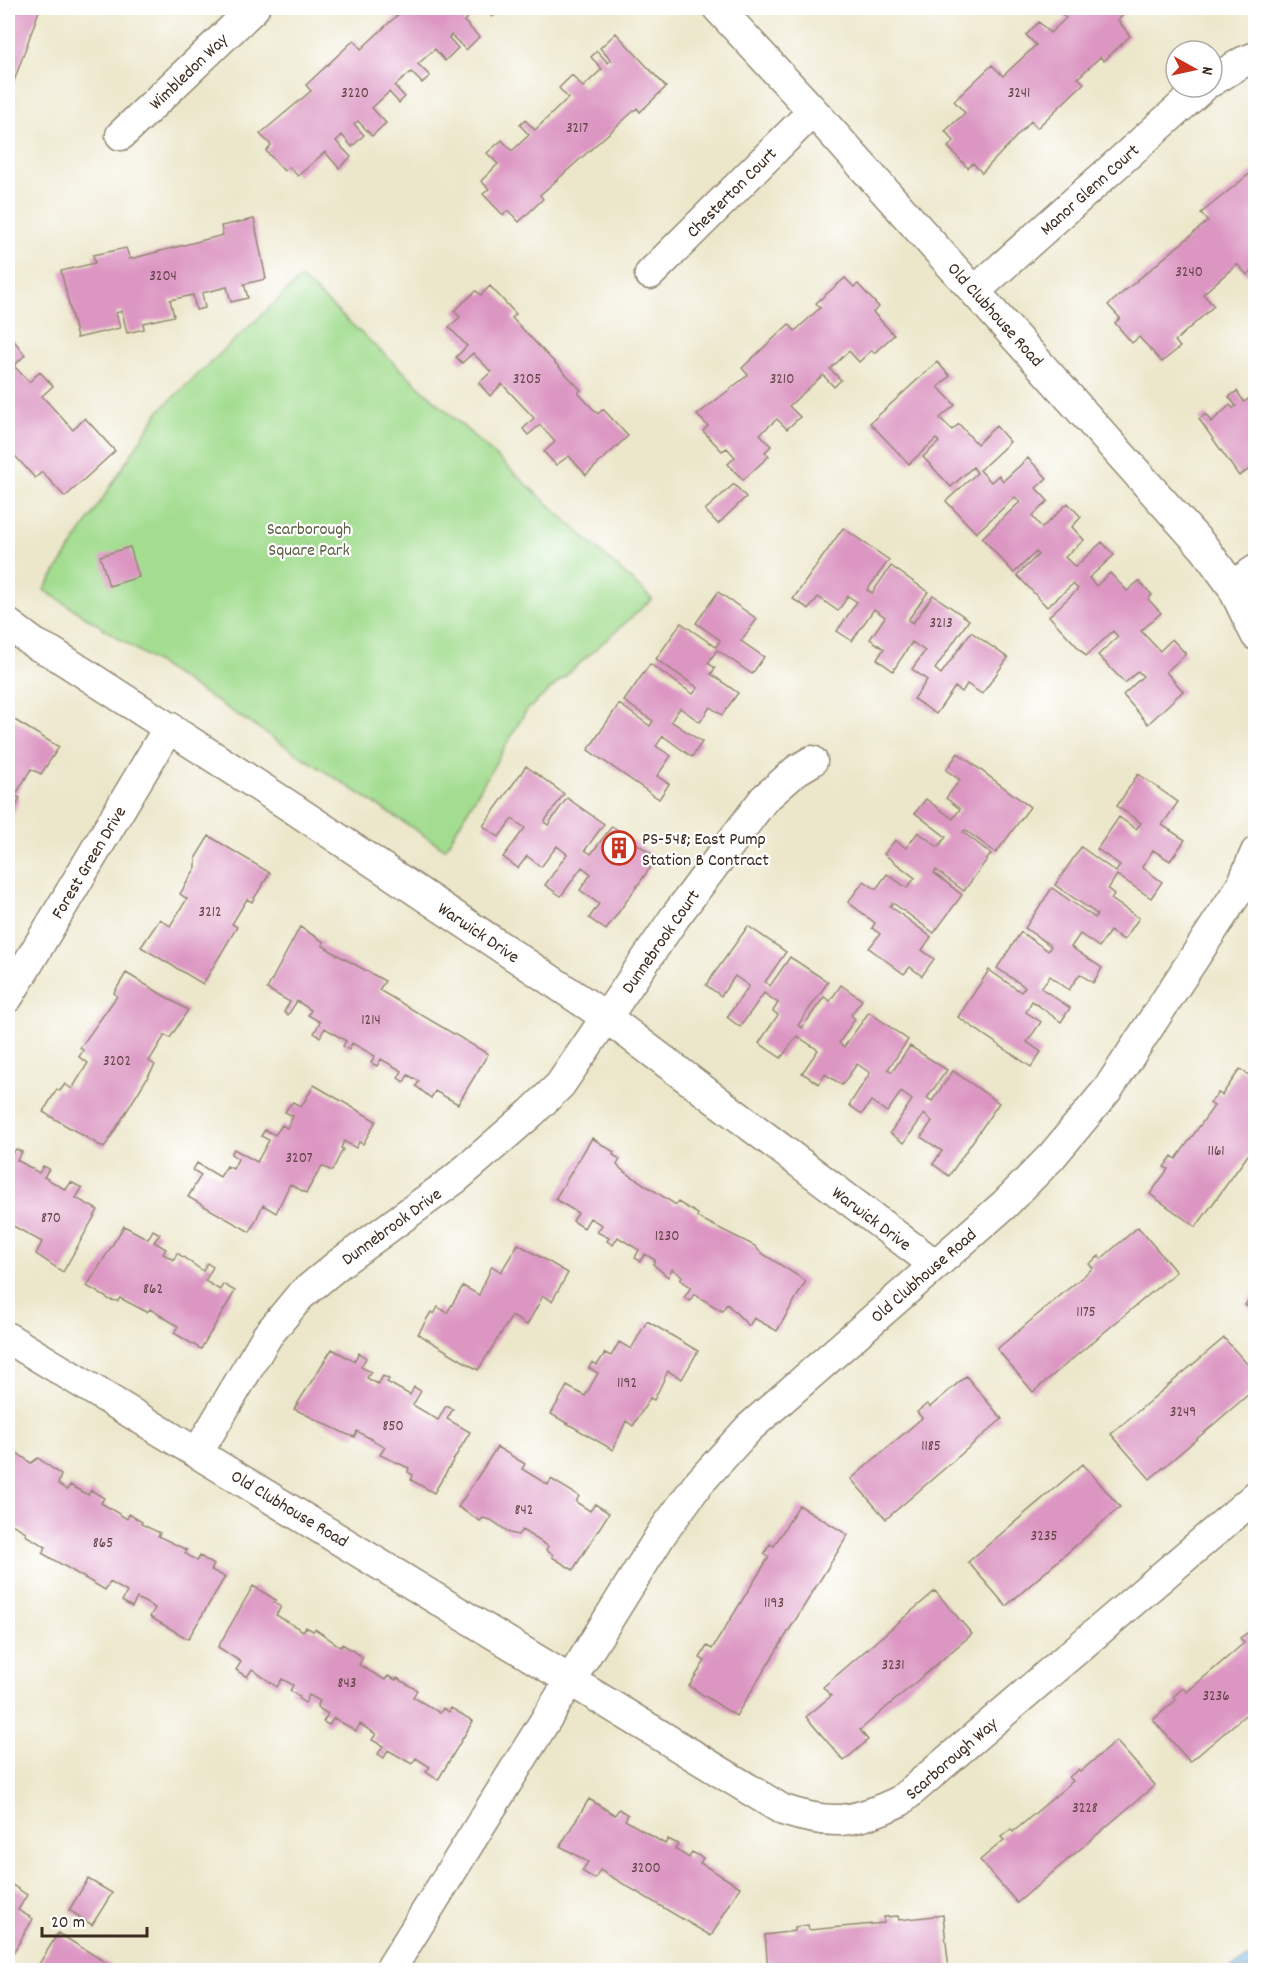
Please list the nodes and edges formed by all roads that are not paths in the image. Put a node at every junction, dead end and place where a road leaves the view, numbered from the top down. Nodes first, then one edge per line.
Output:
1 (254, 8) edge
2 (718, 8) edge
3 (1256, 57) edge
4 (1224, 74) edge
5 (1190, 99) edge
6 (813, 111) junction
7 (121, 135) dead end
8 (650, 274) dead end
9 (975, 291) junction
10 (1244, 578) edge
11 (8, 624) edge
12 (1256, 635) edge
13 (169, 727) junction
14 (812, 761) dead end
15 (1256, 852) edge
16 (8, 997) edge
17 (606, 1017) junction
18 (934, 1264) junction
19 (8, 1338) edge
20 (198, 1452) junction
21 (1256, 1496) edge
22 (571, 1681) junction
23 (390, 1971) edge

1 - 7 street, Wimbledon Way
2 - 6 street, Old Clubhouse Road
3 - 4 street
5 - 9 street, Manor Glenn Court
6 - 8 street, Chesterton Court
6 - 9 street, Old Clubhouse Road
9 - 10 street, Old Clubhouse Road
10 - 12 street, Old Clubhouse Road
11 - 13 street, Warwick Drive
13 - 16 street, Forest Green Drive
13 - 17 street, Warwick Drive
14 - 17 street, Dunnebrook Court
15 - 18 street, Old Clubhouse Road
17 - 18 street, Warwick Drive
17 - 20 street, Dunnebrook Drive
18 - 22 street, Old Clubhouse Road
19 - 20 street, Old Clubhouse Road
20 - 22 street, Old Clubhouse Road
21 - 22 street, Scarborough Way
22 - 23 street, Old Clubhouse Road

